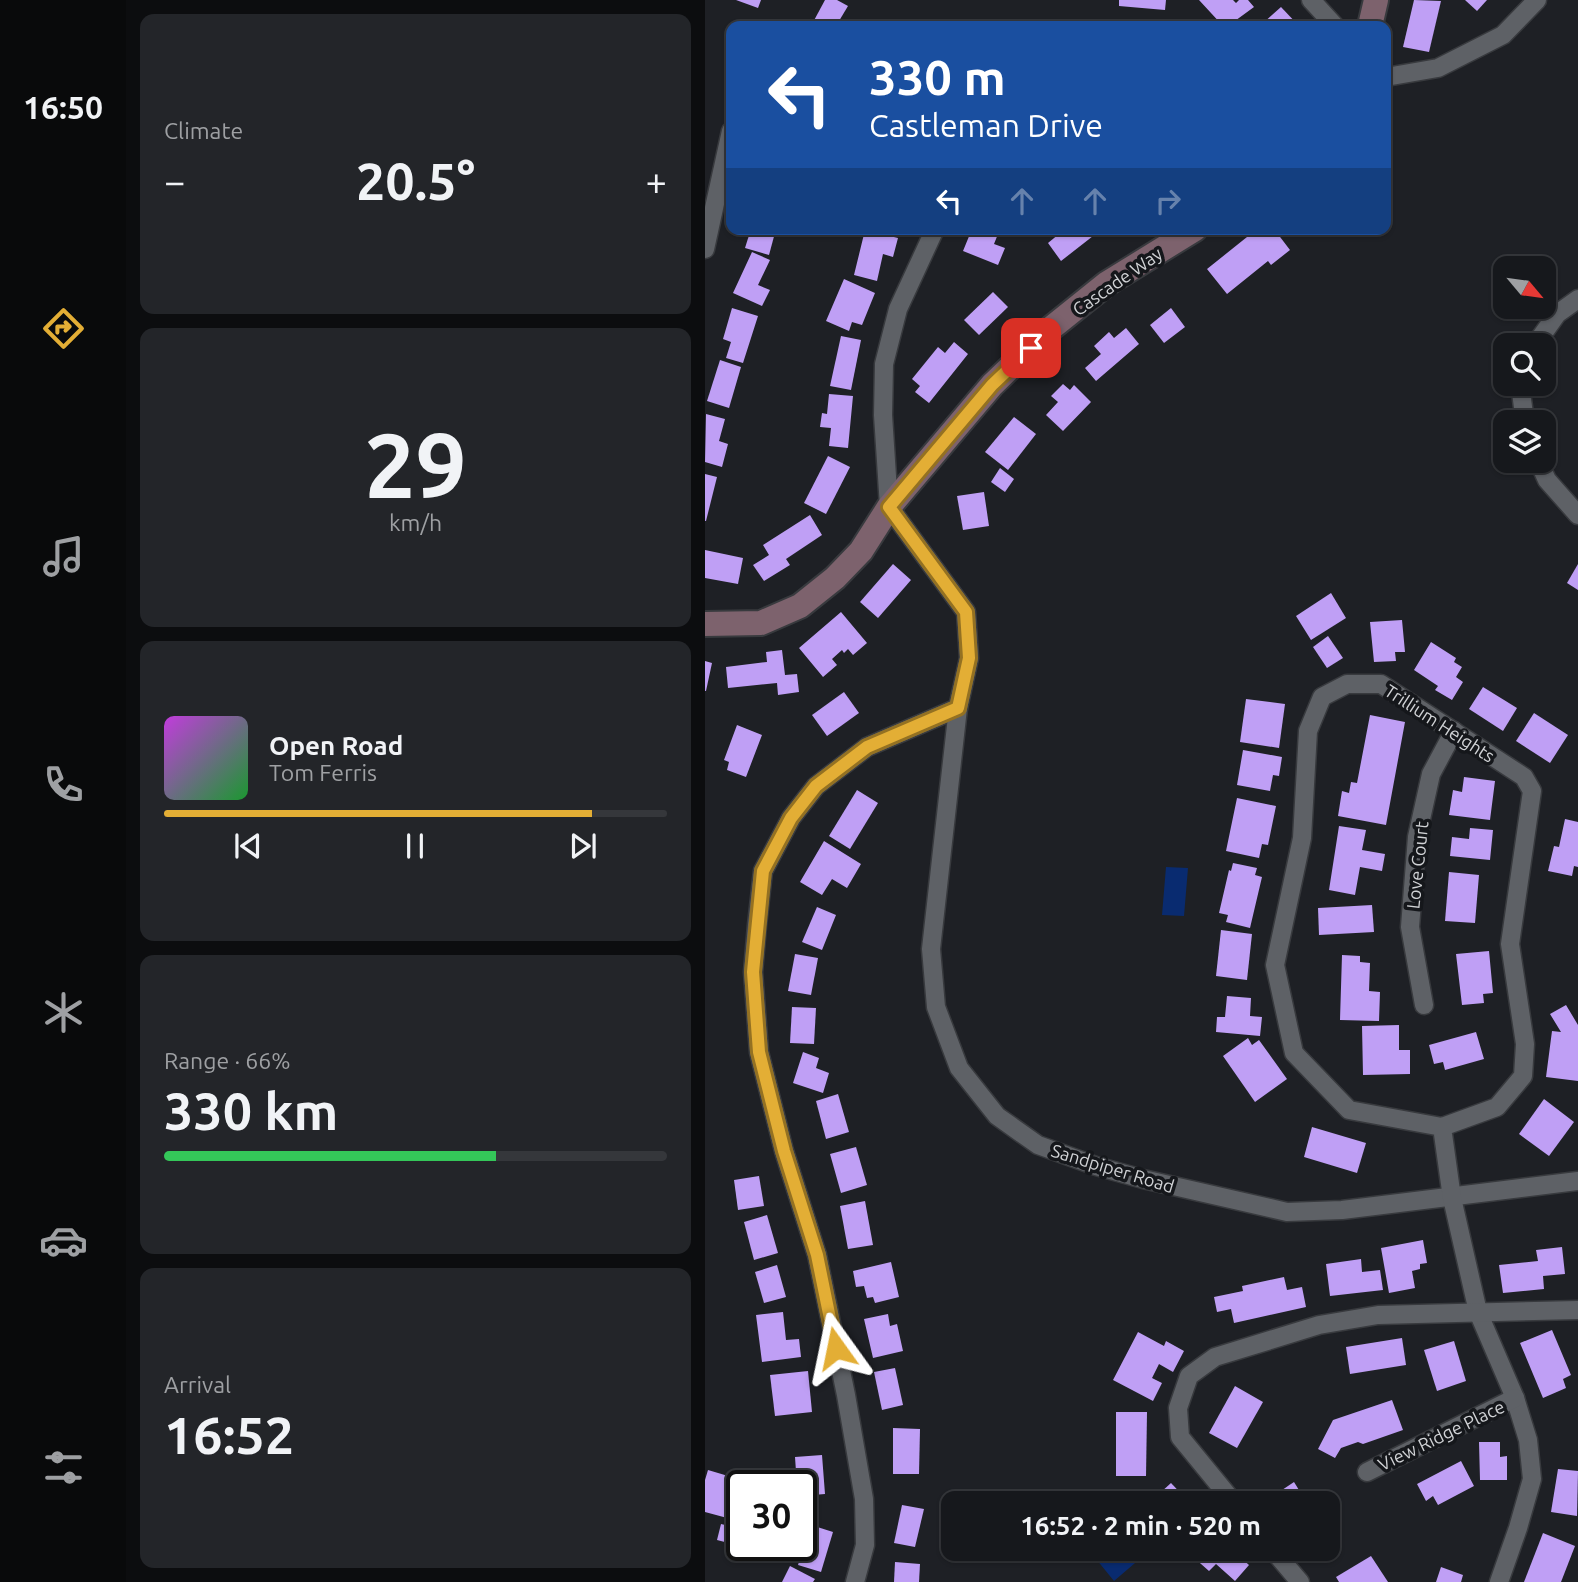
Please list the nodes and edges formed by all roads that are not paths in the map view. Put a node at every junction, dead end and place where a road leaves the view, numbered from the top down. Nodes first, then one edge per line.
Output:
1 (1311, 0) edge
2 (1376, 0) edge
3 (1537, 0) edge
4 (1330, 21) edge
5 (1371, 21) edge
6 (1391, 78) edge
7 (726, 154) edge
8 (932, 235) edge
9 (1185, 235) edge
10 (705, 249) edge
11 (1578, 299) edge
12 (1544, 333) edge
13 (1544, 473) edge
14 (889, 507) junction
15 (1578, 514) edge
16 (705, 624) edge
17 (958, 708) junction
18 (1454, 731) junction
19 (1424, 1005) dead end
20 (1442, 1127) junction
21 (1578, 1181) edge
22 (1452, 1198) junction
23 (1578, 1310) edge
24 (1477, 1312) junction
25 (1515, 1398) junction
26 (1367, 1472) dead end
27 (1224, 1491) edge
28 (1282, 1561) edge
29 (855, 1582) edge
30 (1300, 1582) edge
31 (1499, 1582) edge

1 - 4 street
2 - 5 street
3 - 6 street
7 - 10 street
8 - 14 street
9 - 14 street, Cascade Way
11 - 12 street
13 - 15 street
14 - 16 street, Cascade Way
14 - 17 street, Sandpiper Road
17 - 22 street, Sandpiper Road
17 - 29 street
18 - 19 street, Love Court
18 - 20 street, Trillium Heights
18 - 20 street, Trillium Heights
20 - 22 street
21 - 22 street, Sandpiper Road
22 - 24 street
23 - 24 street
24 - 25 street
24 - 27 street
25 - 26 street, View Ridge Place
25 - 31 street
28 - 30 street

